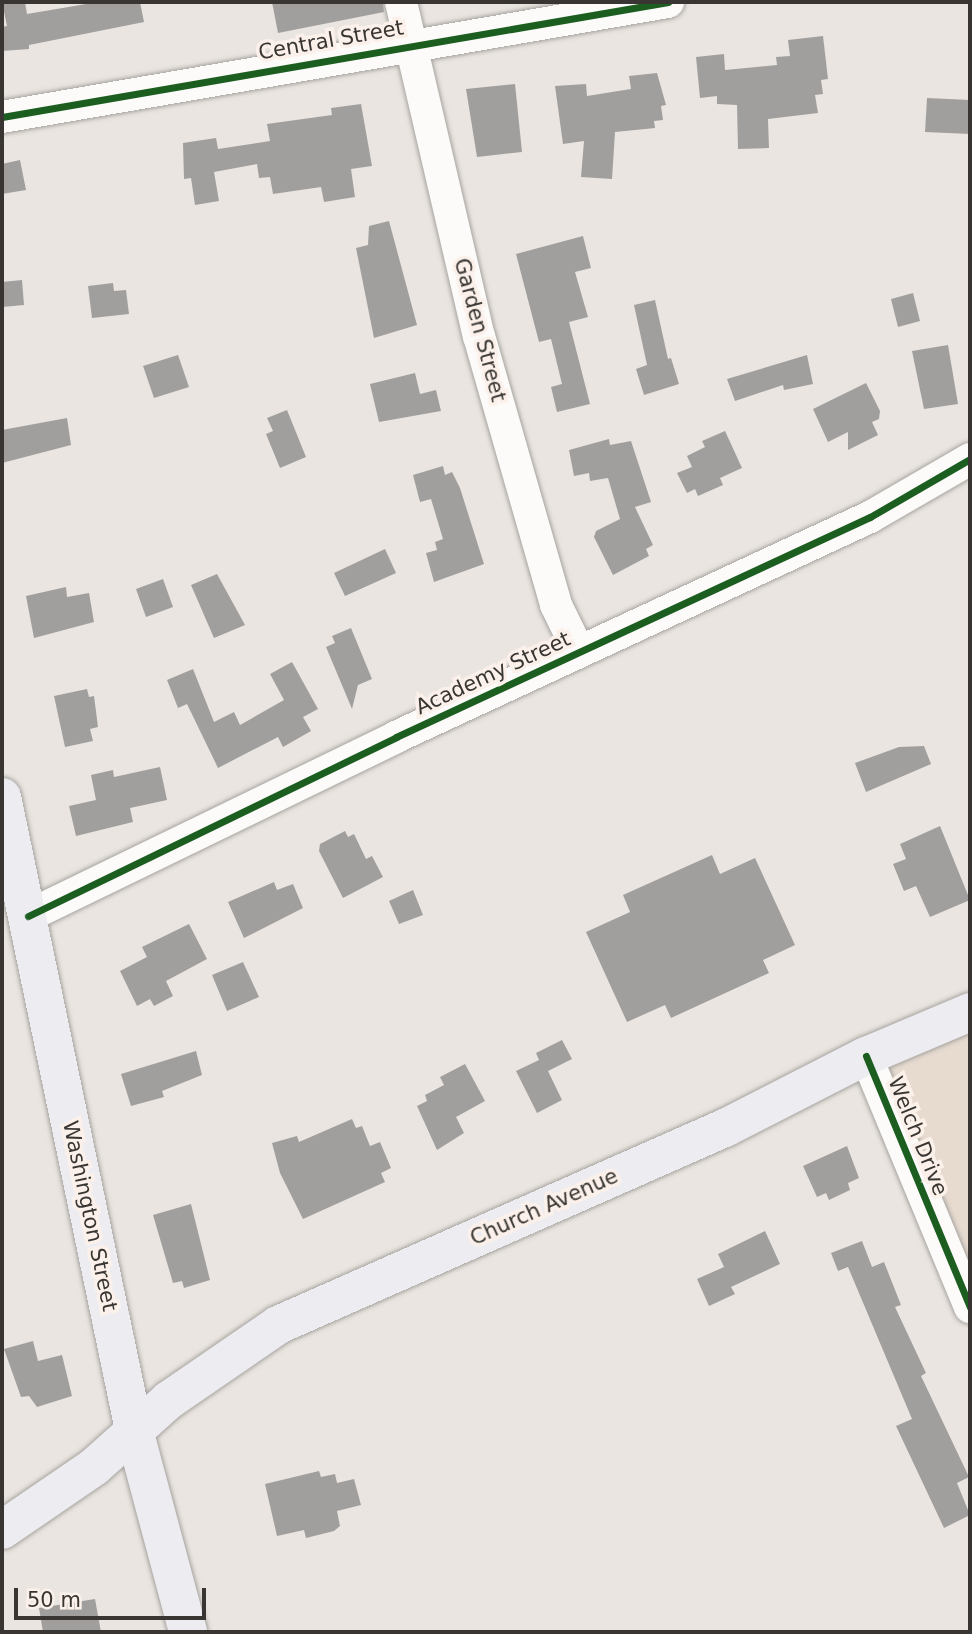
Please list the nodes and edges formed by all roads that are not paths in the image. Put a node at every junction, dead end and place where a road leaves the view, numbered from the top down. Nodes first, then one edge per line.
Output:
1 (401, 2) edge
2 (668, 2) edge
3 (411, 43) junction
4 (2, 117) edge
5 (970, 459) edge
6 (579, 652) junction
7 (2, 797) edge
8 (28, 916) junction
9 (970, 1012) edge
10 (866, 1056) junction
11 (970, 1307) edge
12 (134, 1430) junction
13 (2, 1530) edge
14 (188, 1632) edge

1 - 3 street, Garden Street
2 - 3 street, Central Street
3 - 4 street, Central Street
3 - 6 street, Garden Street
5 - 6 street, Academy Street
6 - 8 street, Academy Street
7 - 8 main road, Washington Street
8 - 12 main road, Washington Street
9 - 10 main road, Church Avenue
10 - 11 street, Welch Drive
10 - 12 main road, Church Avenue
12 - 13 main road, Church Avenue
12 - 14 main road, Washington Street

